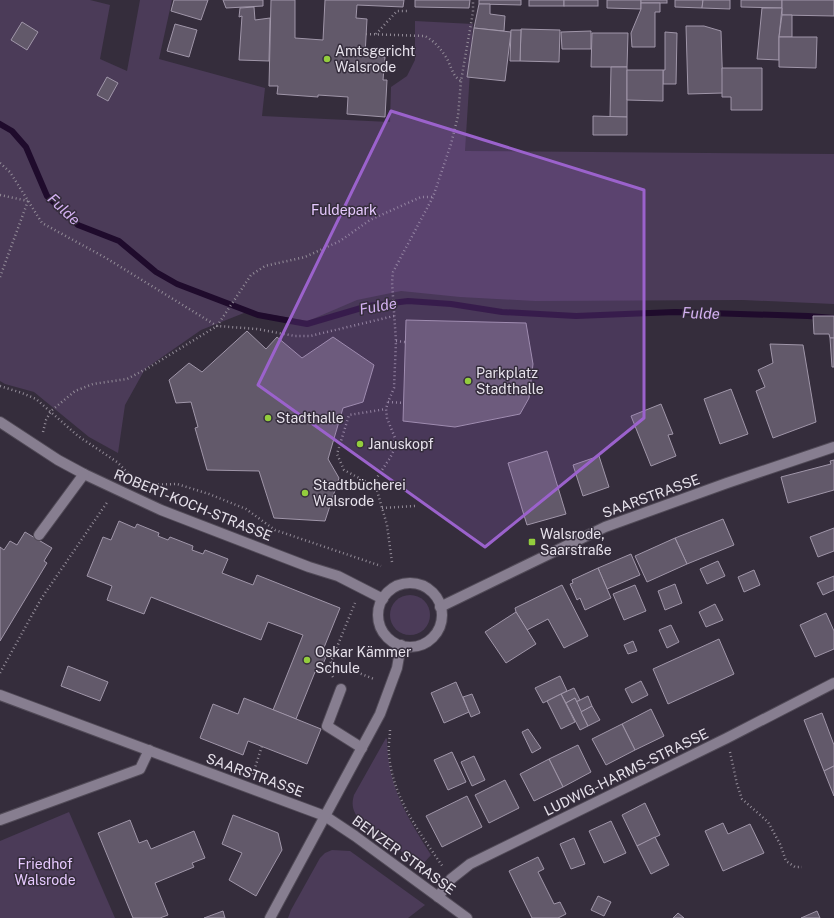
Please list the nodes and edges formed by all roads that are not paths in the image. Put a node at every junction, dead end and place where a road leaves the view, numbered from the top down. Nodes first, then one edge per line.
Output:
1 (0, 422) edge
2 (834, 447) edge
3 (84, 474) junction
4 (39, 535) dead end
5 (382, 599) junction
6 (440, 606) junction
7 (401, 645) junction
8 (834, 683) edge
9 (340, 689) road end
10 (0, 695) edge
11 (362, 748) junction
12 (149, 750) junction
13 (325, 816) junction
14 (0, 820) edge
15 (438, 897) junction
16 (270, 918) edge
17 (467, 918) edge

1 - 3 street, ROBERT-KOCH-STRASSE
2 - 6 street, SAARSTRASSE
3 - 4 street
3 - 5 street, ROBERT-KOCH-STRASSE
5 - 6 street
5 - 7 street
6 - 7 street
7 - 11 street
8 - 15 street, LUDWIG-HARMS-STRASSE
9 - 11 street
10 - 12 street, SAARSTRASSE
11 - 13 street
12 - 13 street, SAARSTRASSE
12 - 14 street
13 - 15 street, BENZER STRASSE
13 - 16 street
15 - 17 street, BENZER STRASSE

